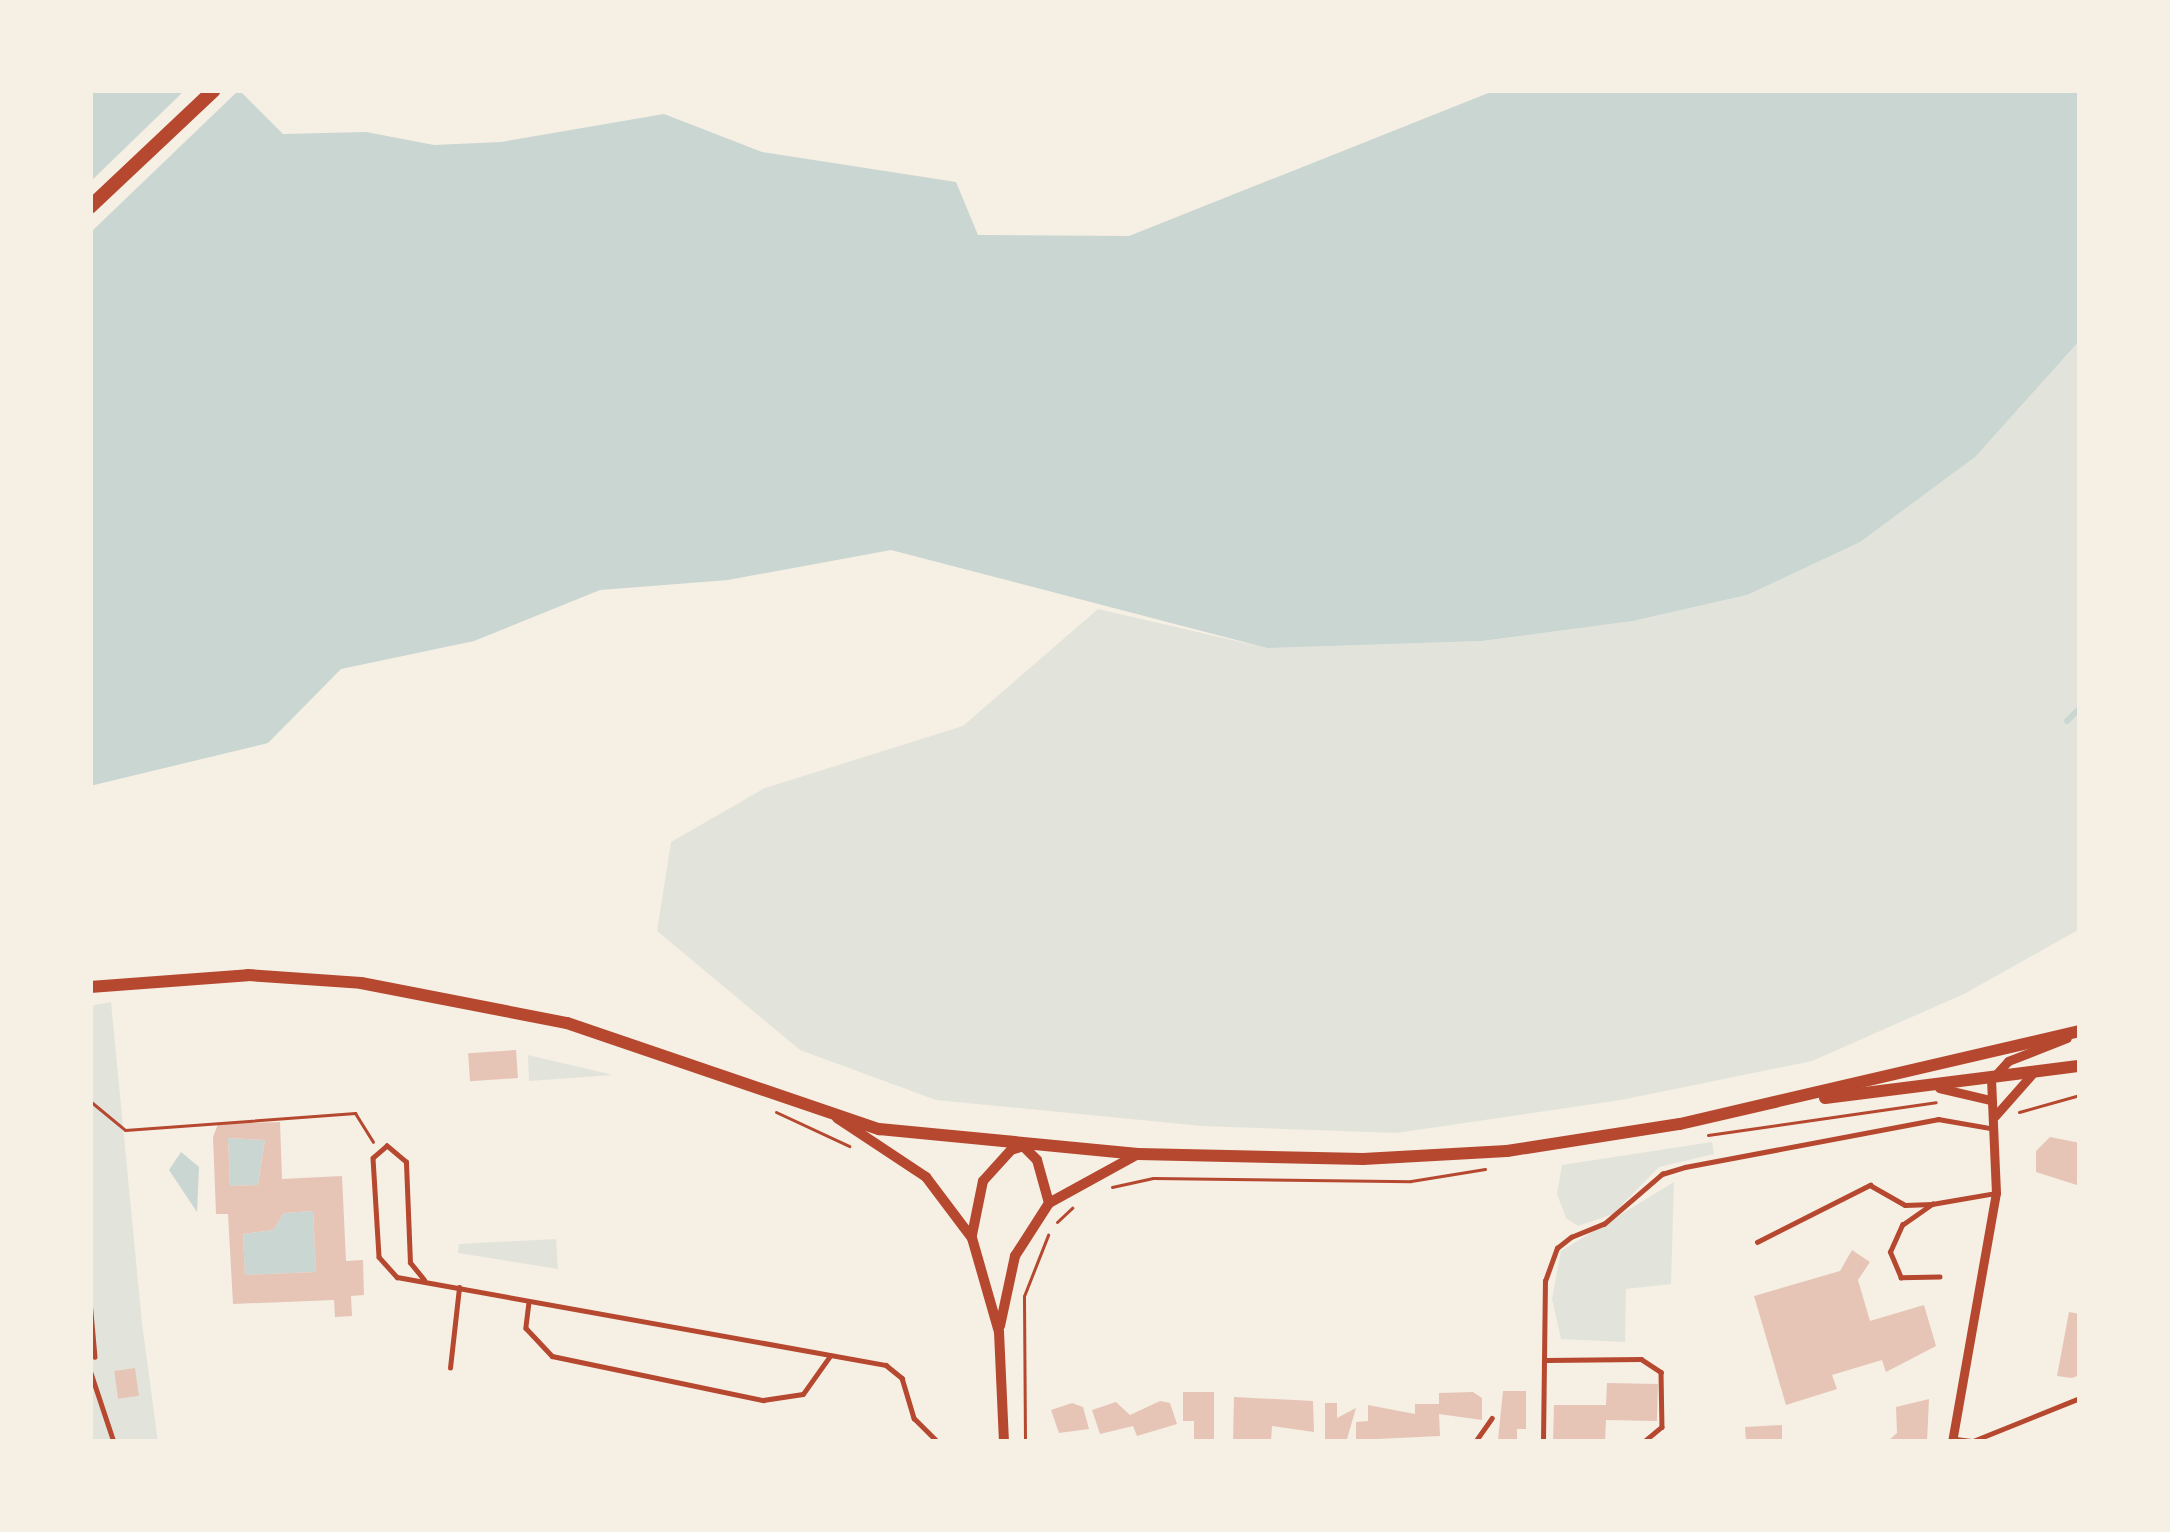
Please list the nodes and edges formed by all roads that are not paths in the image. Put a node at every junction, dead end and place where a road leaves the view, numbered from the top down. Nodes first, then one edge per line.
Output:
1 (214, 90) edge
2 (90, 208) edge
3 (90, 987) edge
4 (2080, 1031) edge
5 (2080, 1066) edge
6 (2032, 1074) junction
7 (1991, 1080) junction
8 (1939, 1088) junction
9 (1800, 1100) junction
10 (1990, 1100) junction
11 (1995, 1116) junction
12 (837, 1118) junction
13 (1995, 1130) junction
14 (1023, 1146) junction
15 (1138, 1154) junction
16 (1996, 1193) junction
17 (1049, 1203) junction
18 (1932, 1204) junction
19 (972, 1238) junction
20 (1757, 1242) dead end
21 (1940, 1276) dead end
22 (424, 1280) junction
23 (459, 1288) junction
24 (90, 1301) edge
25 (529, 1302) junction
26 (999, 1332) junction
27 (92, 1354) edge
28 (830, 1356) junction
29 (1546, 1360) junction
30 (450, 1368) dead end
31 (90, 1373) edge
32 (2080, 1398) edge
33 (1492, 1418) dead end
34 (1952, 1440) edge
35 (114, 1442) edge
36 (938, 1442) edge
37 (1004, 1442) edge
38 (1475, 1442) edge
39 (1543, 1442) edge
40 (1644, 1442) edge

1 - 2 main road
3 - 12 main road
4 - 7 street
4 - 9 main road
5 - 6 main road
6 - 7 main road
6 - 11 street
7 - 8 main road
7 - 10 street
8 - 9 main road
8 - 10 street
9 - 15 main road
10 - 11 street
11 - 13 street
12 - 14 main road
12 - 19 street
13 - 16 street
13 - 29 lane
14 - 15 main road
14 - 17 street
14 - 19 street
15 - 17 street
16 - 18 lane
16 - 34 street
17 - 26 street
18 - 20 lane
18 - 21 lane
19 - 26 street
22 - 22 lane
22 - 23 lane
23 - 25 lane
23 - 30 lane
24 - 27 lane
25 - 28 lane
25 - 28 lane
26 - 37 street
27 - 31 lane
28 - 36 lane
29 - 39 lane
29 - 40 lane
31 - 35 lane
32 - 34 lane
33 - 38 lane

